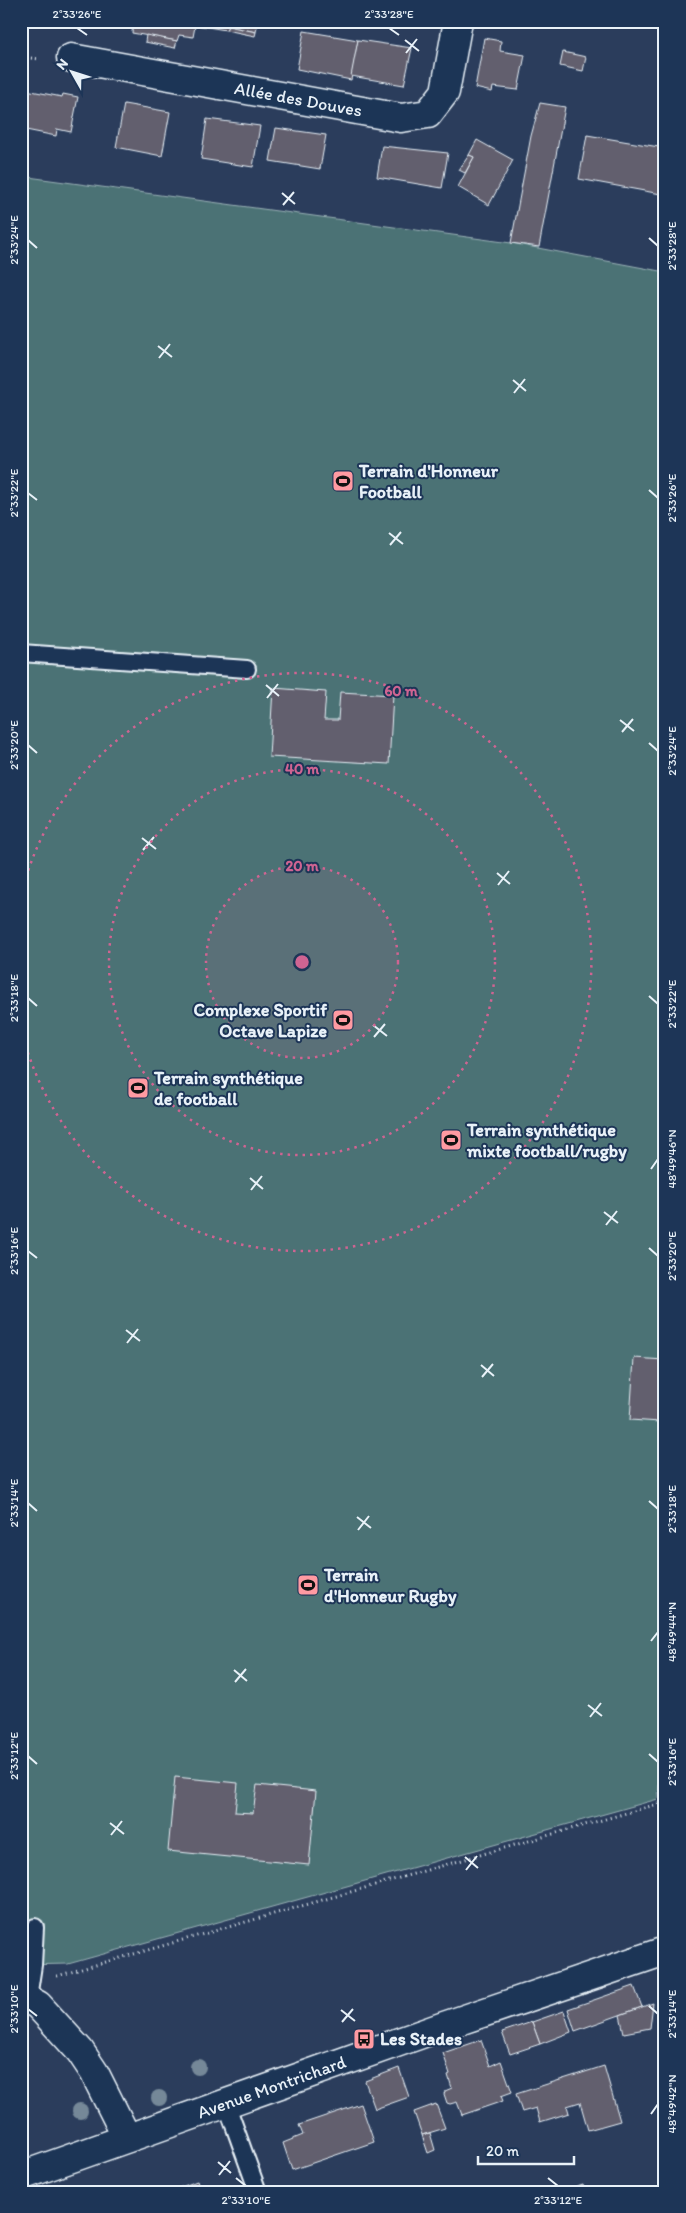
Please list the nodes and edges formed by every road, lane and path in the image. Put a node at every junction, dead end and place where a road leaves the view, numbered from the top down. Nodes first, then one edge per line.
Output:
1 (458, 21) edge
2 (71, 58) dead end
3 (21, 654) edge
4 (247, 669) dead end
5 (665, 1802) edge
6 (35, 1927) dead end
7 (665, 1951) edge
8 (29, 2000) edge
9 (226, 2103) junction
10 (127, 2138) junction
11 (21, 2176) edge
12 (258, 2192) edge

1 - 2 street, Allée des Douves
3 - 4 lane
5 - 8 path
6 - 8 lane
7 - 9 street, Avenue Montrichard
8 - 10 street
9 - 10 street, Avenue Montrichard
9 - 12 lane
10 - 11 street, Avenue Montrichard

